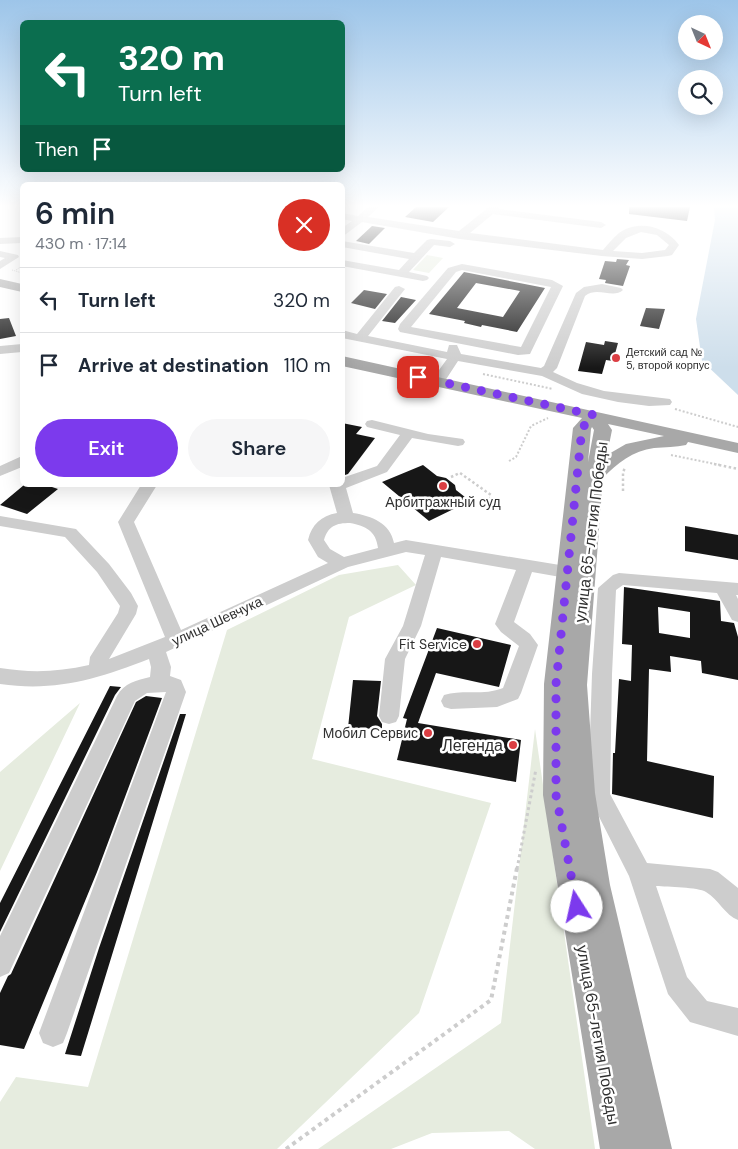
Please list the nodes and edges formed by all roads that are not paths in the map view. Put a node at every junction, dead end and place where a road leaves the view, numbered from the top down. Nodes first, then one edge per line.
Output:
1 (414, 261) edge
2 (345, 264) edge
3 (401, 274) junction
4 (423, 278) dead end
5 (0, 283) edge
6 (20, 288) edge
7 (399, 289) dead end
8 (617, 290) dead end
9 (466, 329) dead end
10 (345, 335) edge
11 (360, 338) junction
12 (20, 348) edge
13 (0, 350) edge
14 (455, 351) junction
15 (345, 362) edge
16 (544, 372) junction
17 (438, 381) junction
18 (668, 405) road end
19 (594, 415) junction
20 (372, 424) dead end
21 (409, 433) junction
22 (708, 441) junction
23 (458, 442) dead end
24 (738, 448) edge
25 (20, 462) edge
26 (0, 470) edge
27 (594, 477) junction
28 (345, 483) edge
29 (149, 487) edge
30 (338, 487) edge
31 (346, 517) junction
32 (0, 521) edge
33 (435, 550) junction
34 (387, 551) junction
35 (342, 563) junction
36 (526, 565) junction
37 (566, 572) junction
38 (731, 589) edge
39 (738, 615) edge
40 (176, 640) junction
41 (156, 649) junction
42 (99, 670) junction
43 (0, 676) edge
44 (160, 684) junction
45 (451, 701) dead end
46 (389, 716) dead end
47 (640, 873) junction
48 (738, 908) edge
49 (0, 964) edge
50 (738, 1022) edge
51 (53, 1033) dead end
52 (618, 1149) edge
53 (654, 1149) edge

1 - 3 street
2 - 3 street
3 - 4 street
5 - 6 main road
7 - 11 street
8 - 16 street
9 - 14 street
10 - 11 street
11 - 14 street
12 - 13 street
14 - 14 street
14 - 16 street
14 - 17 street
15 - 17 main road
16 - 18 street
17 - 19 main road
19 - 22 main road
19 - 27 main road, улица 65-летия Победы
19 - 37 main road, улица 65-летия Победы
20 - 21 street
21 - 23 street
21 - 28 street
22 - 24 main road
22 - 27 main road
25 - 26 street
27 - 53 main road, улица 65-летия Победы
29 - 40 street
30 - 31 street
31 - 34 street
31 - 35 street
32 - 42 street
33 - 34 street, улица Шевчука
33 - 36 street, улица Шевчука
33 - 46 street
34 - 35 street, улица Шевчука
35 - 40 street, улица Шевчука
36 - 37 street, улица Шевчука
36 - 45 street
37 - 52 main road, улица 65-летия Победы
38 - 39 street
38 - 47 street
40 - 41 street, улица Шевчука
41 - 42 street, улица Шевчука
41 - 44 street
42 - 43 street, улица Шевчука
44 - 49 street
44 - 51 street
47 - 48 street
47 - 50 street

